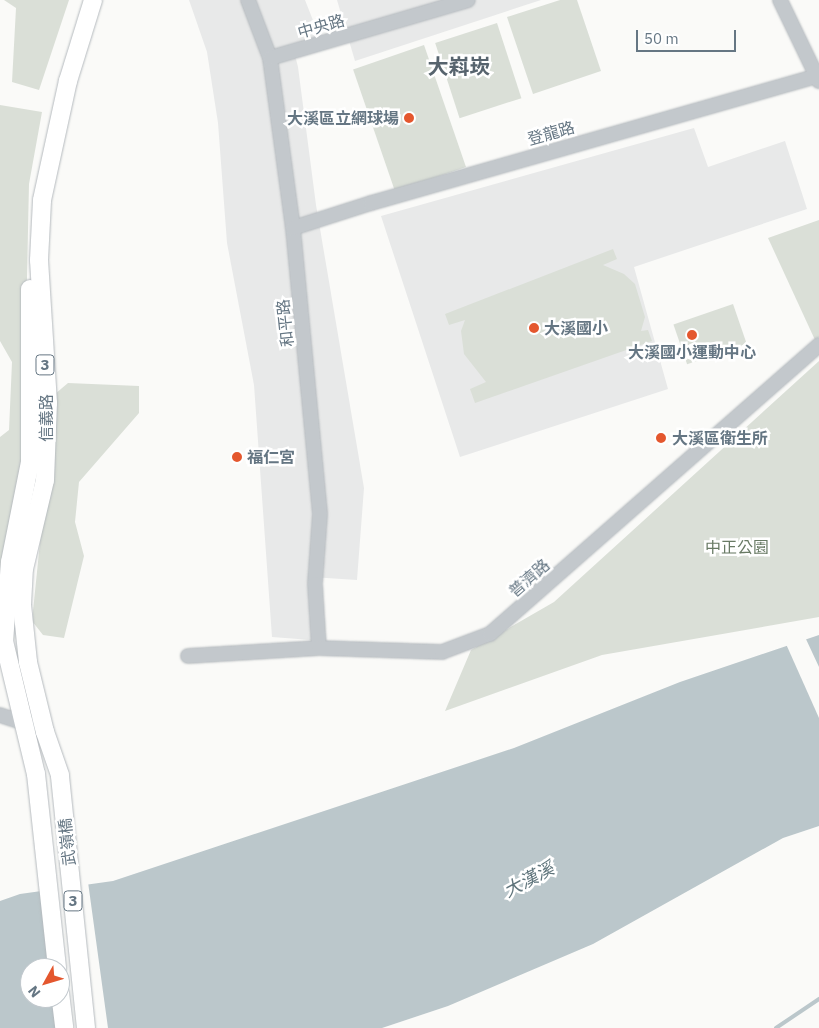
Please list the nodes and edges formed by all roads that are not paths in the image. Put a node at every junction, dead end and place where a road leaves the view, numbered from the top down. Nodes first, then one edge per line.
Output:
1 (82, 0) edge
2 (93, 0) edge
3 (248, 0) edge
4 (468, 0) edge
5 (780, 0) edge
6 (430, 6) edge
7 (270, 58) junction
8 (818, 77) edge
9 (293, 228) junction
10 (819, 345) edge
11 (319, 648) junction
12 (188, 656) dead end
13 (0, 715) edge
14 (21, 721) junction
15 (44, 732) junction
16 (36, 774) joint
17 (60, 775) joint
18 (56, 958) edge
19 (62, 1008) edge
20 (64, 1028) edge
21 (86, 1028) edge

1 - 14 main road, 信義路 / 3
2 - 15 main road, 信義路 / 3
3 - 7 street, 和平路
4 - 6 street, 中央路
5 - 8 street
6 - 7 street, 中央路
7 - 9 street, 和平路
8 - 9 street, 登龍路
9 - 11 street, 和平路
10 - 11 street, 普濟路
11 - 12 street, 普濟路
13 - 14 street
14 - 15 street
14 - 16 main road, 信義路 / 3
15 - 17 main road, 信義路 / 3
16 - 18 main road, 武嶺橋 / 3
17 - 21 main road, 武嶺橋 / 3
19 - 20 main road

